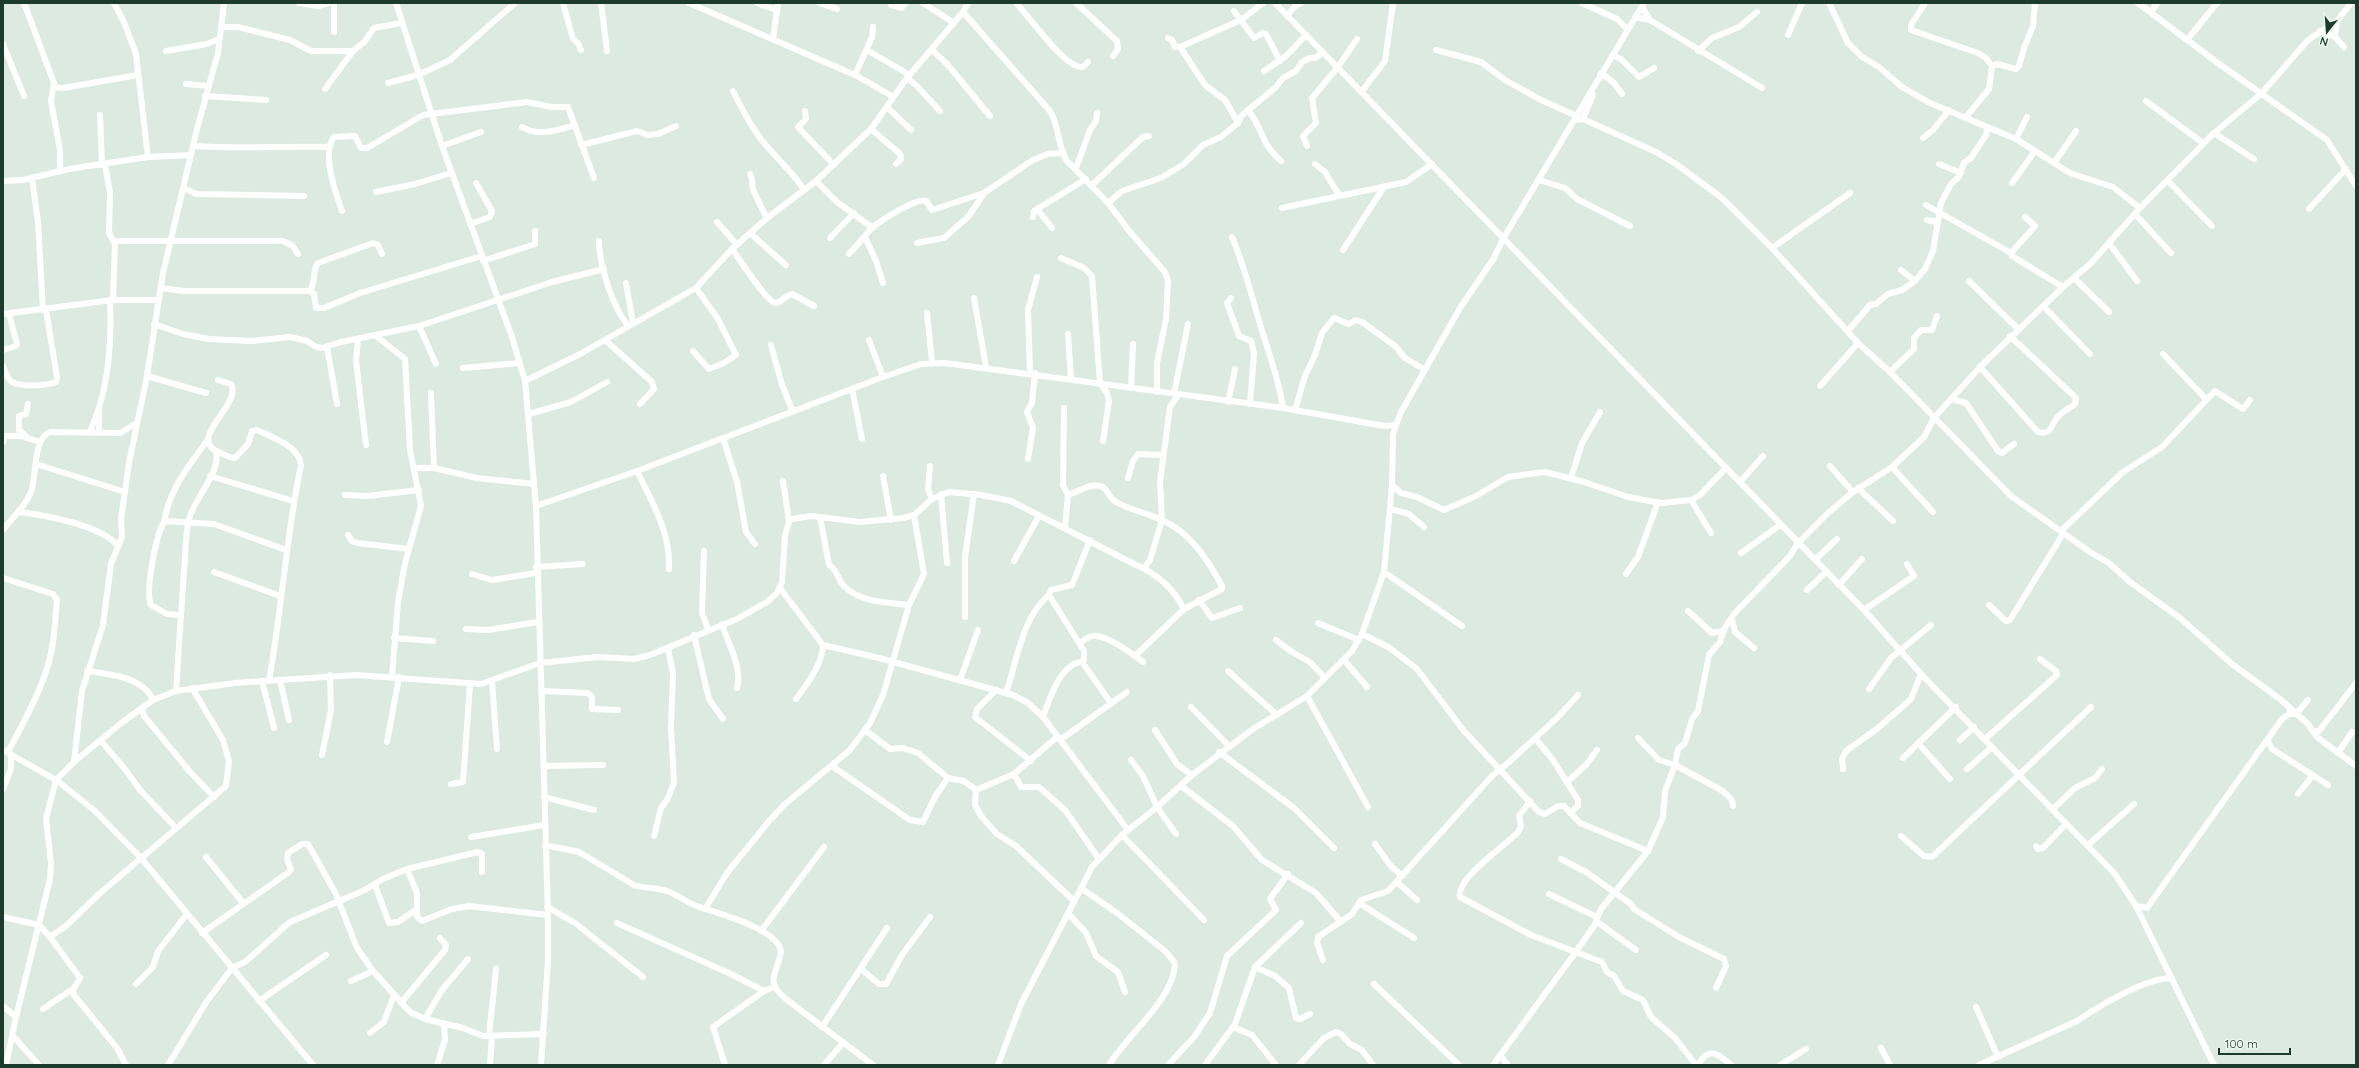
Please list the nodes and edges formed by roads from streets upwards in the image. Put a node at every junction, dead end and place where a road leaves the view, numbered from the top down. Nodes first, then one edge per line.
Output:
1 (24, 3) edge
2 (114, 3) edge
3 (224, 3) edge
4 (299, 3) edge
5 (329, 3) edge
6 (334, 3) edge
7 (396, 3) edge
8 (515, 3) edge
9 (563, 3) edge
10 (601, 3) edge
11 (689, 3) edge
12 (758, 3) edge
13 (778, 3) edge
14 (819, 3) edge
15 (906, 3) edge
16 (923, 3) edge
17 (968, 3) edge
18 (1016, 3) edge
19 (1076, 3) edge
20 (1263, 3) edge
21 (1275, 3) edge
22 (1301, 3) edge
23 (1393, 3) edge
24 (1582, 3) edge
25 (1802, 3) edge
26 (1829, 3) edge
27 (1925, 3) edge
28 (2035, 3) edge
29 (2138, 3) edge
30 (2157, 3) edge
31 (2217, 3) edge
32 (2351, 3) edge
33 (891, 5) dead end
34 (1643, 5) edge
35 (837, 9) dead end
36 (777, 10) junction
37 (1234, 11) dead end
38 (963, 12) junction
39 (1757, 12) dead end
40 (2151, 12) junction
41 (1287, 16) junction
42 (1617, 19) junction
43 (1634, 19) junction
44 (1241, 20) junction
45 (1650, 20) junction
46 (2337, 21) junction
47 (401, 23) junction
48 (954, 23) junction
49 (221, 27) junction
50 (873, 27) dead end
51 (1628, 30) junction
52 (2320, 31) junction
53 (334, 32) dead end
54 (1306, 35) junction
55 (1788, 35) dead end
56 (2335, 37) junction
57 (1168, 38) dead end
58 (219, 39) junction
59 (1357, 39) dead end
60 (773, 40) junction
61 (2187, 40) junction
62 (3, 44) edge
63 (207, 44) junction
64 (1180, 47) junction
65 (2344, 47) dead end
66 (581, 50) dead end
67 (867, 50) junction
68 (932, 50) junction
69 (1436, 50) dead end
70 (166, 51) dead end
71 (353, 51) junction
72 (607, 51) dead end
73 (1698, 51) junction
74 (1323, 52) junction
75 (218, 53) junction
76 (1612, 55) junction
77 (1113, 56) dead end
78 (1280, 61) junction
79 (1088, 62) dead end
80 (1992, 66) junction
81 (1338, 68) junction
82 (1654, 68) dead end
83 (1264, 71) dead end
84 (1601, 72) junction
85 (138, 75) junction
86 (418, 75) junction
87 (855, 75) junction
88 (908, 76) junction
89 (388, 83) dead end
90 (186, 84) dead end
91 (54, 86) junction
92 (208, 86) junction
93 (1762, 88) dead end
94 (324, 89) dead end
95 (1362, 91) junction
96 (733, 92) dead end
97 (1622, 94) dead end
98 (2262, 94) junction
99 (24, 96) dead end
100 (205, 96) junction
101 (892, 96) junction
102 (266, 100) dead end
103 (2146, 101) dead end
104 (887, 107) junction
105 (1248, 110) junction
106 (1949, 110) junction
107 (805, 111) dead end
108 (940, 111) dead end
109 (1097, 113) dead end
110 (433, 114) junction
111 (100, 115) dead end
112 (990, 116) dead end
113 (1966, 116) junction
114 (2027, 117) dead end
115 (1578, 118) junction
116 (1239, 119) junction
117 (575, 125) junction
118 (676, 126) dead end
119 (1988, 126) junction
120 (522, 127) dead end
121 (871, 129) junction
122 (911, 130) dead end
123 (481, 132) dead end
124 (2076, 132) dead end
125 (2214, 133) junction
126 (1149, 136) dead end
127 (1923, 138) dead end
128 (2016, 139) junction
129 (2203, 143) junction
130 (581, 145) junction
131 (193, 146) junction
132 (442, 146) junction
133 (1306, 146) dead end
134 (330, 147) junction
135 (2035, 151) junction
136 (1062, 153) junction
137 (191, 155) junction
138 (148, 157) junction
139 (2254, 159) dead end
140 (1281, 161) dead end
141 (2054, 163) junction
142 (896, 164) dead end
143 (1315, 164) dead end
144 (1432, 164) junction
145 (1939, 164) dead end
146 (103, 165) junction
147 (834, 165) junction
148 (1076, 168) junction
149 (2346, 169) junction
150 (60, 171) junction
151 (451, 172) junction
152 (1961, 173) junction
153 (750, 174) dead end
154 (32, 178) junction
155 (594, 178) dead end
156 (1086, 179) junction
157 (1539, 180) junction
158 (3, 181) edge
159 (2168, 181) junction
160 (816, 182) junction
161 (476, 183) dead end
162 (2012, 184) dead end
163 (1092, 185) junction
164 (2356, 186) edge
165 (1384, 187) junction
166 (183, 188) junction
167 (804, 190) junction
168 (376, 192) dead end
169 (984, 193) junction
170 (1850, 193) dead end
171 (197, 194) junction
172 (1339, 195) junction
173 (304, 196) dead end
174 (181, 200) junction
175 (1108, 203) junction
176 (1926, 205) dead end
177 (1282, 208) dead end
178 (2140, 208) junction
179 (1037, 209) junction
180 (2309, 209) dead end
181 (342, 211) dead end
182 (1940, 212) junction
183 (854, 213) junction
184 (2135, 214) junction
185 (2025, 216) dead end
186 (1033, 217) dead end
187 (768, 218) junction
188 (1927, 220) dead end
189 (717, 222) dead end
190 (1937, 222) junction
191 (470, 224) junction
192 (1630, 226) dead end
193 (2212, 226) dead end
194 (873, 228) junction
195 (1052, 228) dead end
196 (535, 231) dead end
197 (750, 233) junction
198 (865, 237) junction
199 (1232, 237) dead end
200 (830, 238) dead end
201 (1503, 239) junction
202 (172, 240) junction
203 (114, 241) junction
204 (599, 241) dead end
205 (917, 243) dead end
206 (2109, 243) junction
207 (734, 247) junction
208 (1772, 248) junction
209 (1343, 250) dead end
210 (2011, 252) junction
211 (2171, 253) dead end
212 (298, 254) dead end
213 (382, 254) dead end
214 (849, 254) dead end
215 (1061, 258) dead end
216 (483, 259) junction
217 (786, 265) dead end
218 (604, 269) junction
219 (1901, 270) dead end
220 (1037, 277) dead end
221 (2074, 278) junction
222 (1915, 281) junction
223 (1969, 281) dead end
224 (2137, 281) dead end
225 (626, 283) dead end
226 (883, 283) dead end
227 (2063, 287) junction
228 (161, 288) junction
229 (696, 288) junction
230 (310, 291) junction
231 (974, 298) dead end
232 (1231, 298) dead end
233 (112, 300) junction
234 (158, 300) junction
235 (496, 300) junction
236 (814, 306) dead end
237 (2044, 306) junction
238 (44, 310) junction
239 (927, 312) dead end
240 (2109, 312) dead end
241 (6, 314) edge
242 (1938, 316) dead end
243 (621, 317) junction
244 (154, 324) junction
245 (630, 324) junction
246 (1188, 324) dead end
247 (419, 326) junction
248 (2018, 329) junction
249 (618, 331) junction
250 (1848, 331) junction
251 (1068, 334) dead end
252 (376, 336) junction
253 (2010, 336) junction
254 (358, 339) junction
255 (605, 340) junction
256 (869, 340) dead end
257 (1858, 343) junction
258 (1133, 344) dead end
259 (771, 345) dead end
260 (327, 346) junction
261 (3, 350) edge
262 (693, 351) dead end
263 (2090, 354) dead end
264 (2163, 354) dead end
265 (932, 362) junction
266 (520, 363) junction
267 (436, 364) dead end
268 (3, 366) edge
269 (986, 367) junction
270 (1980, 367) junction
271 (463, 368) dead end
272 (1235, 369) dead end
273 (1425, 370) junction
274 (1890, 372) junction
275 (1033, 373) junction
276 (147, 376) junction
277 (883, 377) junction
278 (1071, 379) junction
279 (218, 380) dead end
280 (525, 381) junction
281 (607, 382) dead end
282 (1100, 383) junction
283 (1820, 386) dead end
284 (1132, 388) junction
285 (852, 389) junction
286 (1157, 392) junction
287 (206, 393) dead end
288 (431, 393) dead end
289 (1165, 393) junction
290 (1176, 394) junction
291 (1951, 399) junction
292 (2206, 399) junction
293 (2250, 400) dead end
294 (1228, 402) junction
295 (28, 404) dead end
296 (337, 404) dead end
297 (640, 404) dead end
298 (1250, 404) junction
299 (1170, 407) junction
300 (1064, 408) dead end
301 (1283, 408) junction
302 (1295, 410) junction
303 (99, 411) junction
304 (793, 412) junction
305 (1600, 412) dead end
306 (529, 414) junction
307 (1934, 418) junction
308 (136, 423) junction
309 (1396, 425) junction
310 (1385, 426) junction
311 (90, 431) junction
312 (99, 432) junction
313 (1393, 435) junction
314 (27, 437) junction
315 (724, 438) junction
316 (862, 439) dead end
317 (1103, 440) dead end
318 (207, 441) junction
319 (3, 442) edge
320 (40, 442) junction
321 (2014, 444) dead end
322 (366, 445) dead end
323 (216, 452) junction
324 (1163, 455) junction
325 (1763, 456) dead end
326 (1028, 459) dead end
327 (36, 464) junction
328 (930, 466) dead end
329 (1830, 466) dead end
330 (1892, 467) junction
331 (415, 468) junction
332 (434, 468) junction
333 (1726, 468) junction
334 (637, 471) junction
335 (210, 476) junction
336 (883, 476) dead end
337 (1128, 478) dead end
338 (1571, 478) junction
339 (783, 481) dead end
340 (1740, 482) junction
341 (534, 484) junction
342 (1392, 485) junction
343 (419, 490) junction
344 (1856, 490) junction
345 (125, 492) junction
346 (1401, 493) junction
347 (941, 494) junction
348 (974, 494) junction
349 (345, 495) dead end
350 (1068, 495) junction
351 (1391, 496) junction
352 (932, 499) junction
353 (1691, 500) junction
354 (293, 501) junction
355 (1658, 502) junction
356 (536, 506) junction
357 (1390, 509) junction
358 (18, 512) junction
359 (1933, 512) dead end
360 (914, 515) junction
361 (1039, 516) junction
362 (820, 517) junction
363 (891, 520) junction
364 (1162, 520) junction
365 (789, 521) junction
366 (164, 522) junction
367 (189, 522) junction
368 (1893, 522) dead end
369 (1780, 525) junction
370 (1424, 527) dead end
371 (1065, 528) junction
372 (3, 530) edge
373 (2062, 532) junction
374 (1711, 533) dead end
375 (348, 535) dead end
376 (1837, 539) dead end
377 (1090, 540) junction
378 (1798, 542) junction
379 (755, 544) dead end
380 (118, 546) junction
381 (409, 549) junction
382 (286, 550) junction
383 (704, 551) dead end
384 (1741, 553) dead end
385 (1862, 559) dead end
386 (1815, 560) junction
387 (1014, 561) dead end
388 (947, 563) dead end
389 (583, 564) dead end
390 (1907, 564) dead end
391 (1144, 567) junction
392 (669, 568) dead end
393 (536, 570) junction
394 (214, 572) dead end
395 (1384, 572) junction
396 (1826, 572) junction
397 (472, 574) dead end
398 (1626, 574) dead end
399 (3, 578) edge
400 (1839, 585) junction
401 (780, 588) junction
402 (1807, 590) dead end
403 (1049, 595) junction
404 (280, 596) junction
405 (1199, 600) junction
406 (909, 605) junction
407 (1989, 605) dead end
408 (1240, 608) dead end
409 (1184, 609) junction
410 (1864, 610) junction
411 (1688, 612) dead end
412 (179, 616) junction
413 (965, 617) dead end
414 (1732, 619) junction
415 (538, 622) junction
416 (1318, 623) dead end
417 (722, 624) junction
418 (1930, 625) dead end
419 (1462, 626) dead end
420 (466, 629) dead end
421 (708, 629) junction
422 (978, 630) dead end
423 (1724, 631) junction
424 (1362, 634) junction
425 (694, 635) junction
426 (394, 638) junction
427 (1276, 640) dead end
428 (1359, 640) junction
429 (433, 641) dead end
430 (1080, 643) junction
431 (823, 645) junction
432 (1754, 648) dead end
433 (668, 649) junction
434 (1901, 649) junction
435 (1134, 656) junction
436 (2040, 660) dead end
437 (892, 661) junction
438 (1345, 661) junction
439 (1082, 662) junction
440 (1143, 662) dead end
441 (540, 663) junction
442 (87, 671) junction
443 (1228, 671) dead end
444 (1921, 674) junction
445 (330, 675) junction
446 (395, 677) junction
447 (1325, 678) junction
448 (280, 680) junction
449 (960, 680) junction
450 (262, 681) junction
451 (269, 681) junction
452 (492, 682) junction
453 (470, 684) junction
454 (2356, 684) edge
455 (1367, 687) dead end
456 (192, 688) junction
457 (738, 688) dead end
458 (1869, 689) dead end
459 (996, 690) junction
460 (176, 691) junction
461 (541, 691) junction
462 (1127, 692) dead end
463 (1006, 693) junction
464 (1578, 695) dead end
465 (1307, 696) junction
466 (796, 698) dead end
467 (153, 700) junction
468 (2308, 700) dead end
469 (1111, 703) junction
470 (1191, 707) dead end
471 (1956, 707) junction
472 (2091, 707) dead end
473 (142, 708) junction
474 (618, 710) dead end
475 (2290, 711) junction
476 (135, 713) junction
477 (2296, 714) junction
478 (1277, 715) junction
479 (144, 716) junction
480 (1042, 717) junction
481 (723, 719) dead end
482 (289, 720) dead end
483 (1974, 727) junction
484 (274, 728) dead end
485 (865, 730) junction
486 (1155, 730) dead end
487 (2313, 731) junction
488 (2352, 732) dead end
489 (1535, 738) junction
490 (1638, 738) dead end
491 (1059, 739) junction
492 (1985, 739) junction
493 (1960, 740) dead end
494 (101, 741) junction
495 (2268, 741) junction
496 (387, 742) dead end
497 (1918, 743) junction
498 (1229, 746) junction
499 (1992, 747) junction
500 (497, 749) dead end
501 (2262, 749) junction
502 (2272, 749) junction
503 (1597, 750) dead end
504 (7, 752) edge
505 (1219, 752) junction
506 (2338, 753) junction
507 (322, 755) dead end
508 (1903, 758) dead end
509 (1131, 760) dead end
510 (1031, 761) junction
511 (74, 762) junction
512 (604, 765) dead end
513 (1675, 765) junction
514 (544, 766) junction
515 (832, 766) junction
516 (2356, 766) edge
517 (1499, 769) junction
518 (1967, 769) dead end
519 (2102, 769) dead end
520 (1843, 770) dead end
521 (1014, 774) junction
522 (2019, 774) junction
523 (1192, 775) junction
524 (2313, 775) junction
525 (948, 778) junction
526 (1950, 779) dead end
527 (56, 780) junction
528 (1567, 782) junction
529 (451, 784) dead end
530 (1181, 786) junction
531 (2328, 786) dead end
532 (3, 789) edge
533 (976, 790) junction
534 (1153, 794) junction
535 (2298, 794) dead end
536 (544, 796) junction
537 (214, 797) junction
538 (1165, 800) junction
539 (1530, 801) junction
540 (2134, 804) dead end
541 (1733, 806) dead end
542 (1157, 807) junction
543 (1368, 807) dead end
544 (2052, 809) junction
545 (594, 810) dead end
546 (1570, 813) junction
547 (2066, 824) junction
548 (545, 825) junction
549 (176, 828) junction
550 (1128, 830) junction
551 (1122, 834) junction
552 (1176, 834) dead end
553 (471, 836) dead end
554 (654, 836) dead end
555 (1901, 836) dead end
556 (1374, 844) dead end
557 (545, 845) junction
558 (2088, 845) junction
559 (2036, 846) dead end
560 (824, 847) dead end
561 (1334, 848) dead end
562 (1645, 852) junction
563 (206, 857) dead end
564 (141, 858) junction
565 (1099, 859) junction
566 (1560, 859) dead end
567 (407, 869) junction
568 (482, 872) dead end
569 (1288, 874) junction
570 (1402, 876) junction
571 (1397, 882) junction
572 (374, 885) junction
573 (1081, 888) junction
574 (1614, 893) junction
575 (1549, 894) dead end
576 (338, 900) junction
577 (1416, 900) dead end
578 (1074, 901) junction
579 (243, 903) junction
580 (1360, 903) junction
581 (2136, 906) junction
582 (547, 907) junction
583 (2145, 908) junction
584 (417, 909) junction
585 (705, 909) junction
586 (1068, 913) junction
587 (186, 914) junction
588 (548, 915) junction
589 (2141, 916) junction
590 (3, 917) edge
591 (930, 917) dead end
592 (1597, 919) junction
593 (1204, 920) dead end
594 (1301, 922) dead end
595 (1341, 922) junction
596 (617, 923) dead end
597 (39, 925) junction
598 (887, 928) dead end
599 (761, 931) junction
600 (202, 933) junction
601 (50, 937) junction
602 (440, 938) dead end
603 (1414, 938) dead end
604 (1636, 950) dead end
605 (1575, 953) junction
606 (326, 955) dead end
607 (468, 959) dead end
608 (1323, 960) dead end
609 (1255, 966) junction
610 (232, 968) junction
611 (496, 969) dead end
612 (861, 969) junction
613 (372, 970) junction
614 (2168, 970) junction
615 (643, 977) dead end
616 (2163, 978) junction
617 (2172, 978) junction
618 (351, 981) dead end
619 (136, 984) dead end
620 (1374, 984) dead end
621 (774, 987) junction
622 (74, 988) junction
623 (1716, 988) dead end
624 (764, 991) junction
625 (1125, 992) dead end
626 (394, 995) junction
627 (260, 1001) junction
628 (401, 1003) junction
629 (3, 1006) edge
630 (1976, 1007) dead end
631 (43, 1009) dead end
632 (1310, 1014) dead end
633 (16, 1017) junction
634 (425, 1019) junction
635 (444, 1024) junction
636 (822, 1027) junction
637 (1234, 1027) junction
638 (370, 1033) dead end
639 (492, 1034) junction
640 (544, 1034) junction
641 (14, 1036) junction
642 (843, 1043) junction
643 (1881, 1048) dead end
644 (1806, 1049) dead end
645 (1500, 1055) junction
646 (1998, 1057) junction
647 (6, 1065) edge
648 (39, 1065) edge
649 (126, 1065) edge
650 (168, 1065) edge
651 (313, 1065) edge
652 (437, 1065) edge
653 (490, 1065) edge
654 (541, 1065) edge
655 (725, 1065) edge
656 (824, 1065) edge
657 (874, 1065) edge
658 (998, 1065) edge
659 (1109, 1065) edge
660 (1168, 1065) edge
661 (1205, 1065) edge
662 (1276, 1065) edge
663 (1299, 1065) edge
664 (1374, 1065) edge
665 (1458, 1065) edge
666 (1495, 1065) edge
667 (1508, 1065) edge
668 (1697, 1065) edge
669 (1731, 1065) edge
670 (1780, 1065) edge
671 (1890, 1065) edge
672 (1978, 1065) edge
673 (2214, 1065) edge

1 - 91 street
2 - 85 street
3 - 49 street
4 - 5 street
6 - 53 street
7 - 47 street
8 - 86 street
9 - 66 street
10 - 72 street
11 - 60 street
12 - 36 street
13 - 36 street
14 - 35 street
15 - 33 street
16 - 48 street
17 - 38 street
18 - 79 street
19 - 77 street
20 - 44 street
21 - 41 street
22 - 41 street
23 - 95 street
24 - 42 street
25 - 55 street
26 - 106 street
27 - 80 street
28 - 80 street
29 - 40 street
30 - 40 street
31 - 61 street
32 - 46 street
34 - 43 street
34 - 45 street
36 - 60 street
37 - 44 street
38 - 48 street
38 - 136 street
39 - 73 street
40 - 61 street
41 - 54 street
42 - 43 street
42 - 51 street
43 - 45 street
43 - 51 street
44 - 64 street
44 - 78 street
45 - 73 street
46 - 52 street
46 - 56 street
47 - 71 street
47 - 86 street
48 - 68 street
49 - 58 street
49 - 71 street
50 - 67 street
51 - 76 street
52 - 56 street
52 - 98 street
54 - 74 street
54 - 78 street
56 - 65 street
57 - 64 street
58 - 63 street
58 - 75 street
59 - 81 street
60 - 87 street
61 - 98 street
62 - 99 street
63 - 70 street
63 - 75 street
64 - 116 street
67 - 87 street
67 - 88 street
68 - 88 street
68 - 112 street
69 - 115 street
71 - 94 street
73 - 93 street
74 - 81 street
74 - 105 street
75 - 92 street
76 - 82 street
76 - 84 street
78 - 83 street
80 - 113 street
81 - 95 street
81 - 133 street
84 - 97 street
84 - 115 street
85 - 91 street
85 - 138 street
86 - 89 street
86 - 110 street
87 - 101 street
88 - 101 street
88 - 108 street
90 - 92 street
91 - 150 street
92 - 100 street
95 - 144 street
96 - 167 street
98 - 125 street
98 - 149 street
100 - 102 street
100 - 131 street
101 - 104 street
103 - 129 street
104 - 121 street
104 - 122 street
105 - 116 street
105 - 140 street
106 - 113 street
106 - 127 street
107 - 147 street
109 - 148 street
110 - 117 street
110 - 132 street
110 - 134 street
111 - 146 street
113 - 119 street
114 - 128 street
115 - 157 street
115 - 208 street
116 - 175 street
117 - 120 street
117 - 130 street
118 - 130 street
119 - 128 street
119 - 152 street
121 - 142 street
121 - 147 street
123 - 132 street
124 - 141 street
125 - 129 street
125 - 139 street
126 - 163 street
128 - 135 street
129 - 159 street
130 - 155 street
131 - 134 street
131 - 137 street
132 - 151 street
134 - 181 street
135 - 141 street
135 - 162 street
136 - 148 street
136 - 169 street
137 - 138 street
137 - 166 street
138 - 146 street
141 - 178 street
143 - 172 street
144 - 165 street
144 - 201 street
145 - 152 street
146 - 150 street
146 - 203 street
147 - 160 street
148 - 156 street
149 - 164 street
149 - 180 street
150 - 154 street
151 - 168 street
151 - 191 street
152 - 182 street
153 - 187 street
154 - 158 street
154 - 238 street
156 - 163 street
156 - 179 street
157 - 192 street
157 - 201 street
159 - 178 street
159 - 193 street
160 - 167 street
160 - 183 street
161 - 191 street
163 - 175 street
165 - 172 street
165 - 209 street
166 - 171 street
166 - 174 street
167 - 187 street
169 - 194 street
169 - 205 street
170 - 208 street
171 - 173 street
171 - 174 street
172 - 177 street
174 - 202 street
175 - 286 street
176 - 182 street
178 - 184 street
179 - 186 street
179 - 195 street
182 - 190 street
182 - 210 street
183 - 194 street
183 - 200 street
184 - 206 street
184 - 211 street
185 - 210 street
187 - 197 street
188 - 190 street
189 - 207 street
190 - 222 street
191 - 216 street
194 - 198 street
196 - 216 street
197 - 207 street
197 - 217 street
198 - 214 street
198 - 226 street
199 - 301 street
201 - 273 street
201 - 333 street
202 - 203 street
202 - 212 street
202 - 228 street
203 - 233 street
204 - 218 street
206 - 221 street
206 - 224 street
207 - 229 street
207 - 236 street
208 - 250 street
210 - 227 street
213 - 230 street
215 - 282 street
216 - 230 street
216 - 235 street
218 - 235 street
218 - 243 street
219 - 222 street
220 - 275 street
221 - 227 street
221 - 240 street
222 - 250 street
223 - 248 street
225 - 245 street
227 - 237 street
228 - 230 street
228 - 234 street
229 - 245 street
229 - 262 street
231 - 269 street
232 - 298 street
233 - 234 street
233 - 238 street
233 - 303 street
234 - 244 street
235 - 247 street
235 - 266 street
237 - 248 street
237 - 263 street
238 - 241 street
238 - 268 street
239 - 265 street
241 - 261 street
242 - 274 street
243 - 245 street
243 - 249 street
244 - 260 street
244 - 276 street
245 - 249 street
246 - 290 street
247 - 252 street
247 - 267 street
248 - 253 street
249 - 255 street
250 - 257 street
251 - 278 street
252 - 254 street
252 - 331 street
253 - 270 street
253 - 270 street
254 - 260 street
254 - 322 street
255 - 280 street
255 - 297 street
256 - 277 street
257 - 274 street
257 - 283 street
258 - 284 street
259 - 304 street
260 - 296 street
264 - 292 street
265 - 269 street
265 - 277 street
266 - 271 street
266 - 280 street
269 - 275 street
270 - 291 street
272 - 294 street
273 - 302 street
273 - 309 street
274 - 307 street
275 - 278 street
275 - 326 street
276 - 287 street
276 - 308 street
277 - 285 street
278 - 282 street
279 - 318 street
280 - 306 street
281 - 306 street
282 - 284 street
282 - 317 street
284 - 286 street
285 - 304 street
285 - 316 street
286 - 289 street
288 - 332 street
289 - 290 street
289 - 299 street
290 - 294 street
290 - 299 street
291 - 307 street
291 - 321 street
292 - 293 street
292 - 373 street
294 - 298 street
295 - 314 street
298 - 301 street
299 - 324 street
300 - 350 street
301 - 302 street
302 - 310 street
303 - 311 street
303 - 312 street
304 - 315 street
305 - 338 street
306 - 341 street
307 - 330 street
307 - 373 street
308 - 312 street
308 - 345 street
309 - 310 street
309 - 313 street
310 - 313 street
311 - 312 street
311 - 320 street
313 - 342 street
314 - 319 street
314 - 320 street
315 - 334 street
315 - 379 street
318 - 323 street
318 - 366 street
320 - 327 street
323 - 335 street
323 - 354 street
324 - 337 street
324 - 364 street
325 - 340 street
327 - 345 street
327 - 358 street
328 - 352 street
329 - 344 street
330 - 344 street
330 - 359 street
331 - 332 street
331 - 343 street
332 - 341 street
333 - 340 street
333 - 353 street
334 - 356 street
334 - 392 street
335 - 354 street
335 - 367 street
336 - 363 street
338 - 346 street
338 - 355 street
339 - 365 street
340 - 369 street
341 - 356 street
342 - 346 street
342 - 351 street
343 - 349 street
343 - 381 street
344 - 368 street
344 - 378 street
345 - 380 street
346 - 351 street
347 - 348 street
347 - 352 street
347 - 388 street
348 - 361 street
348 - 413 street
350 - 364 street
350 - 371 street
351 - 357 street
352 - 360 street
353 - 355 street
353 - 374 street
354 - 382 street
355 - 398 street
356 - 393 street
357 - 370 street
357 - 395 street
358 - 372 street
358 - 380 street
360 - 363 street
360 - 406 street
361 - 371 street
361 - 387 street
362 - 363 street
362 - 365 street
362 - 406 street
364 - 391 street
364 - 405 street
365 - 401 street
366 - 367 street
366 - 412 street
367 - 382 street
367 - 412 street
369 - 378 street
369 - 384 street
371 - 377 street
373 - 407 street
373 - 475 street
375 - 381 street
376 - 386 street
377 - 391 street
377 - 403 street
378 - 386 street
378 - 414 street
380 - 442 street
381 - 426 street
382 - 404 street
383 - 421 street
385 - 400 street
386 - 396 street
389 - 393 street
390 - 410 street
391 - 409 street
393 - 397 street
393 - 415 street
394 - 404 street
395 - 419 street
395 - 424 street
396 - 400 street
396 - 402 street
399 - 504 street
400 - 410 street
401 - 417 street
401 - 431 street
403 - 430 street
403 - 463 street
404 - 451 street
405 - 408 street
405 - 409 street
406 - 437 street
409 - 435 street
410 - 434 street
411 - 423 street
412 - 460 street
414 - 423 street
414 - 432 street
415 - 420 street
415 - 441 street
416 - 428 street
417 - 421 street
417 - 457 street
418 - 434 street
421 - 425 street
422 - 449 street
423 - 513 street
424 - 428 street
424 - 517 street
425 - 433 street
425 - 481 street
426 - 429 street
426 - 446 street
427 - 447 street
428 - 438 street
430 - 435 street
430 - 439 street
431 - 437 street
431 - 466 street
433 - 441 street
433 - 554 street
434 - 444 street
434 - 458 street
435 - 440 street
436 - 492 street
437 - 449 street
437 - 485 street
438 - 447 street
438 - 455 street
439 - 469 street
439 - 480 street
441 - 452 street
441 - 461 street
442 - 467 street
442 - 511 street
443 - 478 street
444 - 471 street
444 - 520 street
445 - 446 street
445 - 448 street
445 - 507 street
446 - 453 street
446 - 496 street
447 - 465 street
448 - 451 street
448 - 482 street
449 - 459 street
450 - 451 street
450 - 456 street
450 - 484 street
452 - 453 street
452 - 500 street
453 - 529 street
454 - 487 street
456 - 460 street
456 - 537 street
459 - 463 street
459 - 510 street
460 - 467 street
461 - 474 street
461 - 514 street
462 - 469 street
463 - 480 street
464 - 489 street
465 - 478 street
465 - 543 street
467 - 473 street
468 - 477 street
469 - 491 street
470 - 498 street
471 - 483 street
471 - 497 street
472 - 522 street
473 - 476 street
473 - 479 street
475 - 477 street
475 - 495 street
476 - 479 street
476 - 494 street
477 - 487 street
478 - 498 street
479 - 537 street
480 - 491 street
483 - 492 street
483 - 493 street
485 - 515 street
485 - 525 street
486 - 523 street
487 - 506 street
488 - 506 street
489 - 517 street
489 - 528 street
490 - 513 street
491 - 510 street
491 - 550 street
492 - 499 street
494 - 511 street
494 - 549 street
495 - 501 street
495 - 502 street
497 - 508 street
497 - 526 street
498 - 505 street
499 - 518 street
499 - 522 street
501 - 502 street
501 - 583 street
502 - 524 street
503 - 528 street
504 - 527 street
504 - 532 street
505 - 523 street
505 - 561 street
506 - 516 street
509 - 534 street
510 - 521 street
511 - 527 street
512 - 514 street
513 - 541 street
513 - 562 street
514 - 536 street
515 - 525 street
515 - 585 street
517 - 539 street
517 - 570 street
519 - 544 street
521 - 533 street
521 - 565 street
522 - 544 street
522 - 555 street
523 - 530 street
524 - 531 street
524 - 535 street
525 - 533 street
527 - 564 street
527 - 597 street
528 - 546 street
530 - 538 street
530 - 569 street
533 - 578 street
534 - 538 street
534 - 542 street
536 - 545 street
536 - 548 street
537 - 549 street
538 - 542 street
539 - 546 street
539 - 605 street
540 - 558 street
542 - 550 street
542 - 552 street
544 - 547 street
546 - 562 street
547 - 558 street
547 - 559 street
548 - 553 street
548 - 557 street
549 - 564 street
550 - 551 street
551 - 565 street
551 - 593 street
556 - 570 street
557 - 582 street
557 - 585 street
558 - 581 street
560 - 599 street
562 - 574 street
563 - 579 street
564 - 587 street
564 - 601 street
565 - 573 street
566 - 574 street
567 - 568 street
567 - 572 street
567 - 584 street
569 - 595 street
569 - 660 street
570 - 571 street
571 - 577 street
571 - 580 street
572 - 576 street
572 - 584 street
573 - 578 street
573 - 659 street
574 - 592 street
574 - 623 street
575 - 592 street
576 - 579 street
576 - 610 street
576 - 613 street
578 - 586 street
579 - 600 street
580 - 595 street
580 - 603 street
581 - 583 street
581 - 589 street
582 - 588 street
582 - 615 street
583 - 589 street
584 - 588 street
585 - 599 street
586 - 625 street
586 - 658 street
587 - 600 street
587 - 619 street
588 - 640 street
589 - 614 street
590 - 597 street
591 - 612 street
592 - 604 street
592 - 605 street
594 - 609 street
595 - 608 street
596 - 624 street
597 - 601 street
597 - 633 street
598 - 612 street
599 - 621 street
600 - 610 street
601 - 622 street
602 - 628 street
605 - 645 street
605 - 668 street
606 - 627 street
607 - 634 street
609 - 632 street
609 - 637 street
610 - 627 street
610 - 650 street
611 - 639 street
612 - 636 street
613 - 618 street
613 - 626 street
614 - 616 street
614 - 617 street
616 - 617 street
616 - 646 street
617 - 673 street
620 - 665 street
621 - 624 street
621 - 636 street
622 - 631 street
622 - 649 street
624 - 655 street
626 - 628 street
626 - 638 street
627 - 651 street
628 - 634 street
629 - 633 street
630 - 646 street
633 - 641 street
634 - 635 street
635 - 639 street
635 - 652 street
636 - 642 street
637 - 661 street
637 - 662 street
639 - 640 street
639 - 653 street
640 - 654 street
641 - 647 street
641 - 648 street
642 - 656 street
642 - 657 street
643 - 671 street
644 - 670 street
645 - 666 street
645 - 667 street
646 - 672 street
663 - 664 street
668 - 669 street

